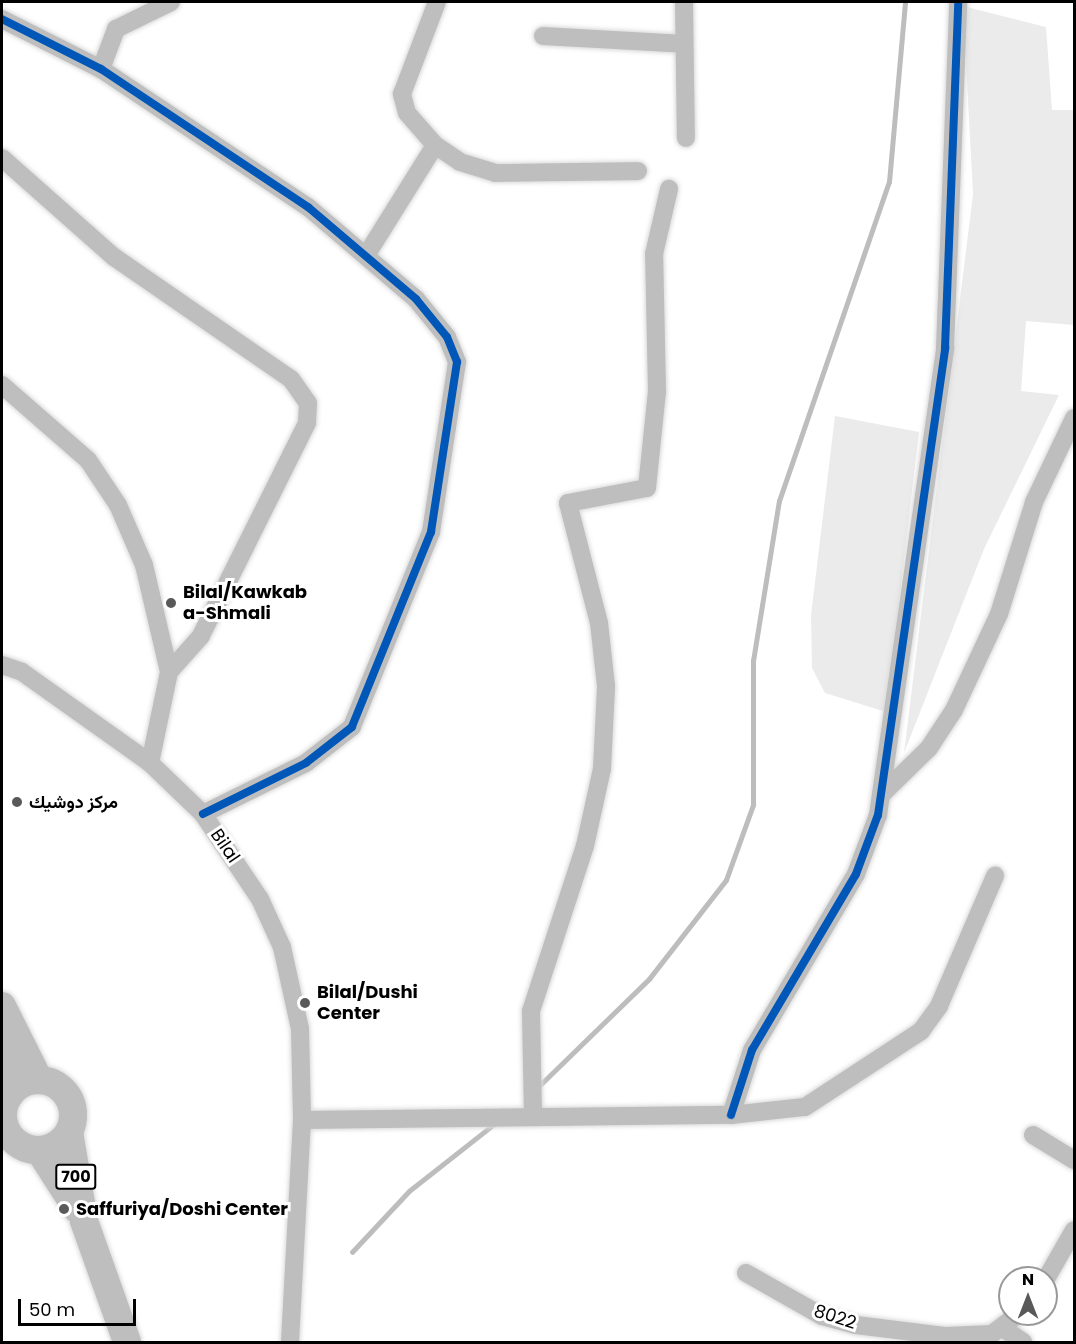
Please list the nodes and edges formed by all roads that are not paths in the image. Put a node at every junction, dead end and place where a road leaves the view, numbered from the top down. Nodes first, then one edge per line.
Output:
1 (171, 2) edge
2 (437, 2) edge
3 (684, 2) edge
4 (958, 2) edge
5 (2, 19) edge
6 (543, 36) dead end
7 (684, 44) junction
8 (101, 69) junction
9 (686, 138) dead end
10 (435, 145) junction
11 (2, 158) edge
12 (638, 171) dead end
13 (669, 189) dead end
14 (367, 254) junction
15 (2, 385) edge
16 (1074, 418) edge
17 (2, 665) edge
18 (169, 672) junction
19 (150, 763) junction
20 (881, 795) junction
21 (203, 814) junction
22 (995, 876) dead end
23 (2, 1006) edge
24 (2, 1045) edge
25 (39, 1080) junction
26 (6, 1112) edge
27 (533, 1115) junction
28 (731, 1115) junction
29 (302, 1120) junction
30 (69, 1132) junction
31 (1033, 1136) dead end
32 (39, 1150) junction
33 (1074, 1160) edge
34 (84, 1221) junction
35 (1074, 1230) edge
36 (1053, 1266) edge
37 (746, 1273) dead end
38 (1007, 1326) edge
39 (1004, 1329) junction
40 (127, 1342) edge
41 (290, 1342) edge
42 (1023, 1342) edge

1 - 8 street
2 - 10 street
3 - 7 street
4 - 20 street
5 - 8 street
6 - 7 street
7 - 9 street
8 - 14 street
10 - 12 street
10 - 14 street
11 - 18 street
13 - 27 street
14 - 21 street
15 - 18 street
16 - 20 street
17 - 19 street, Bilal
18 - 19 street
19 - 21 street, Bilal
20 - 28 street
21 - 29 street, Bilal
22 - 28 street
23 - 25 main road
24 - 26 main road
25 - 26 main road
25 - 30 main road, 700
26 - 32 main road, 700
27 - 28 street
27 - 29 street
29 - 41 street, Bilal
30 - 32 main road, 700
30 - 34 main road, 700
31 - 33 street
32 - 34 main road, 700
34 - 40 main road, 700
35 - 36 street
37 - 39 street, 8022
38 - 39 street
39 - 42 street

